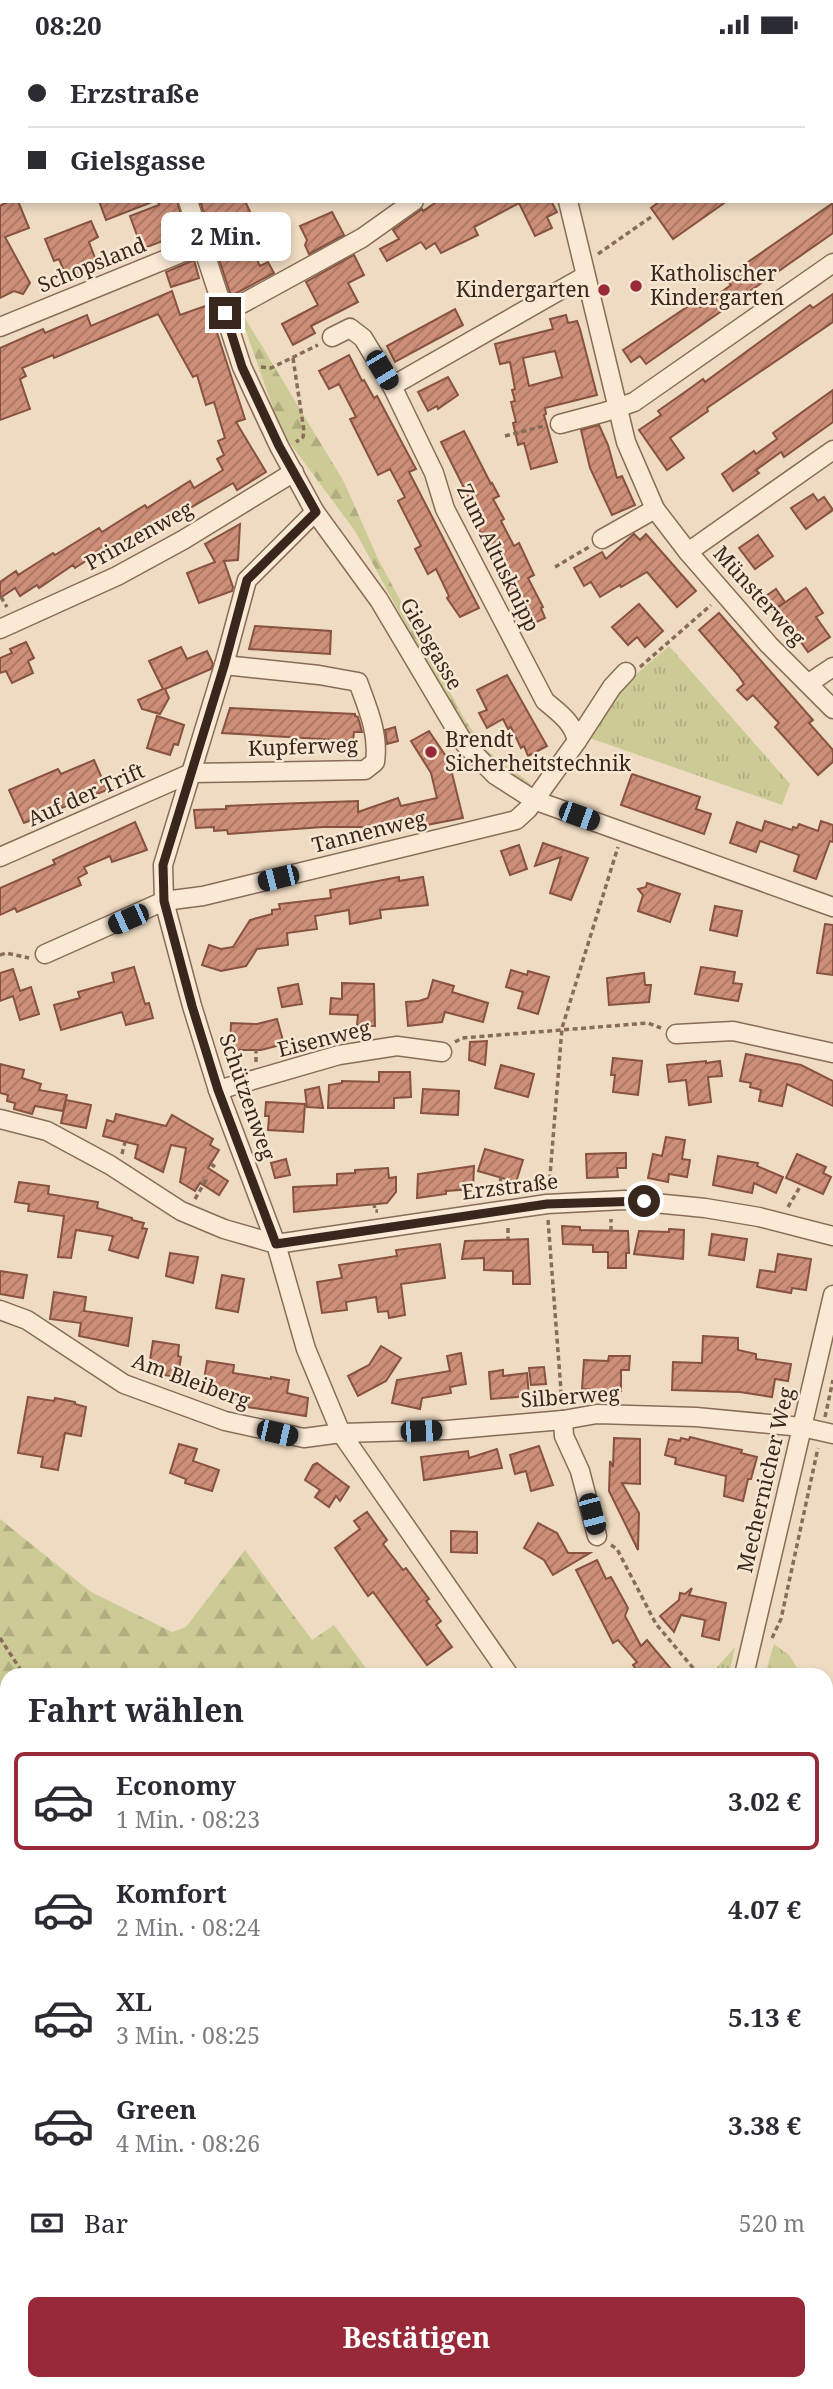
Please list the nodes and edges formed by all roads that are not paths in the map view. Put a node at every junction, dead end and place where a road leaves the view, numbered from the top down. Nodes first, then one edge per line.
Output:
1 (189, 203) edge
2 (412, 203) edge
3 (568, 203) edge
4 (201, 245) junction
5 (833, 263) edge
6 (584, 269) junction
7 (225, 313) junction
8 (0, 327) edge
9 (332, 337) road end
10 (392, 386) junction
11 (617, 407) junction
12 (560, 423) road end
13 (833, 450) edge
14 (293, 472) junction
15 (655, 509) junction
16 (316, 512) junction
17 (602, 539) road end
18 (688, 552) junction
19 (0, 629) edge
20 (224, 666) junction
21 (833, 667) edge
22 (626, 672) road end
23 (809, 684) junction
24 (833, 709) edge
25 (577, 741) junction
26 (191, 773) junction
27 (534, 800) junction
28 (0, 857) edge
29 (164, 901) junction
30 (833, 907) edge
31 (45, 954) road end
32 (676, 1034) road end
33 (442, 1052) road end
34 (833, 1053) edge
35 (218, 1090) junction
36 (0, 1119) edge
37 (833, 1236) edge
38 (276, 1244) junction
39 (833, 1295) edge
40 (0, 1310) edge
41 (564, 1420) junction
42 (802, 1426) junction
43 (341, 1433) junction
44 (827, 1433) edge
45 (597, 1536) road end
46 (504, 1668) edge
47 (746, 1668) edge

1 - 4 street, Gielsgasse
2 - 7 street
3 - 6 street, Münsterweg
4 - 7 street, Gielsgasse
4 - 8 street, Schopsland
5 - 11 street
6 - 10 street
6 - 11 street, Münsterweg
7 - 14 street, Gielsgasse
9 - 10 street, Zum Altusknipp
10 - 25 street, Zum Altusknipp
11 - 12 street
11 - 15 street, Münsterweg
13 - 18 street
14 - 16 street, Gielsgasse
14 - 19 street, Prinzenweg
15 - 17 street
15 - 18 street, Münsterweg
16 - 20 street, Schützenweg
16 - 27 street, Gielsgasse
18 - 23 street, Münsterweg
20 - 26 street, Schützenweg
20 - 26 street, Kupferweg
21 - 23 street
22 - 25 street
23 - 24 street, Münsterweg
25 - 27 street
26 - 28 street, Auf der Trift
26 - 29 street, Schützenweg
27 - 29 street, Tannenweg
27 - 30 street, Gielsgasse
29 - 31 street, Tannenweg
29 - 35 street, Schützenweg
32 - 34 street
33 - 35 street, Eisenweg
35 - 38 street, Schützenweg
36 - 38 street
37 - 38 street, Erzstraße
38 - 43 street, Schützenweg
39 - 42 street, Mechernicher Weg
40 - 43 street, Am Bleiberg
41 - 42 street, Silberweg
41 - 43 street, Silberweg
41 - 45 street
42 - 44 street, Silberweg
42 - 47 street, Mechernicher Weg
43 - 46 street, Schützenweg

